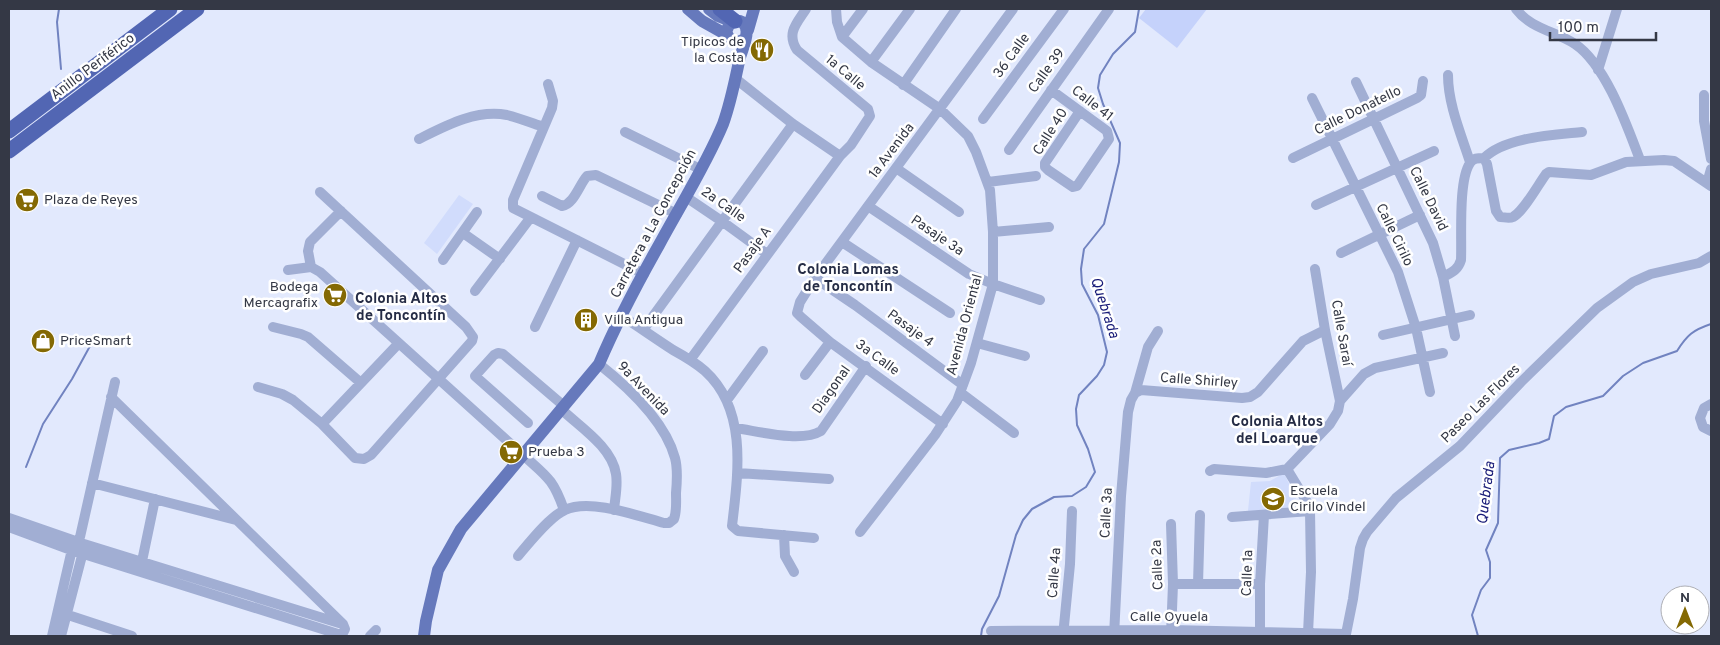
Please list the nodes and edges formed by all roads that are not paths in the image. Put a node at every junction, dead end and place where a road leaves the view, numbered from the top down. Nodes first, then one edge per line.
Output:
1 (170, 9) edge
2 (197, 9) edge
3 (688, 9) edge
4 (709, 9) edge
5 (720, 9) edge
6 (750, 9) edge
7 (754, 9) edge
8 (806, 9) edge
9 (836, 9) edge
10 (863, 9) edge
11 (910, 9) edge
12 (956, 9) edge
13 (1014, 9) edge
14 (1064, 9) edge
15 (1109, 9) edge
16 (1516, 9) edge
17 (1617, 9) edge
18 (740, 26) junction
19 (728, 37) junction
20 (842, 37) junction
21 (871, 62) junction
22 (1598, 70) junction
23 (737, 73) junction
24 (1448, 75) dead end
25 (1423, 81) dead end
26 (1356, 82) dead end
27 (548, 84) dead end
28 (903, 85) junction
29 (1051, 90) junction
30 (1704, 95) dead end
31 (1312, 98) dead end
32 (940, 109) junction
33 (1080, 111) junction
34 (983, 119) dead end
35 (1373, 119) junction
36 (793, 124) junction
37 (544, 127) junction
38 (9, 131) edge
39 (625, 132) dead end
40 (1582, 132) dead end
41 (1709, 136) edge
42 (1333, 138) junction
43 (419, 139) dead end
44 (1009, 150) dead end
45 (9, 151) edge
46 (1434, 151) dead end
47 (840, 156) junction
48 (1293, 158) dead end
49 (1484, 158) junction
50 (1711, 159) edge
51 (1640, 160) junction
52 (1470, 162) junction
53 (1397, 167) junction
54 (896, 168) junction
55 (1045, 168) joint
56 (700, 169) junction
57 (1711, 169) edge
58 (1036, 176) dead end
59 (988, 182) junction
60 (1709, 184) edge
61 (1355, 186) junction
62 (320, 192) dead end
63 (542, 196) dead end
64 (686, 197) junction
65 (1316, 205) dead end
66 (868, 206) junction
67 (341, 212) junction
68 (477, 212) dead end
69 (959, 212) dead end
70 (677, 214) junction
71 (1420, 214) junction
72 (531, 217) junction
73 (723, 222) junction
74 (1049, 227) dead end
75 (993, 232) junction
76 (463, 233) junction
77 (1379, 235) junction
78 (577, 240) junction
79 (842, 242) junction
80 (1340, 253) dead end
81 (767, 254) junction
82 (1711, 256) edge
83 (500, 259) junction
84 (443, 260) dead end
85 (311, 267) junction
86 (1315, 269) dead end
87 (288, 270) dead end
88 (644, 274) junction
89 (1443, 277) junction
90 (815, 278) junction
91 (993, 284) junction
92 (475, 291) dead end
93 (1040, 300) dead end
94 (797, 312) joint
95 (950, 313) dead end
96 (1470, 315) dead end
97 (622, 316) junction
98 (1452, 320) junction
99 (273, 326) dead end
100 (535, 327) dead end
101 (1416, 328) junction
102 (643, 330) junction
103 (1158, 330) dead end
104 (1325, 330) junction
105 (1383, 335) dead end
106 (1455, 336) dead end
107 (830, 342) junction
108 (977, 342) junction
109 (399, 343) junction
110 (763, 351) dead end
111 (1442, 353) dead end
112 (1025, 356) dead end
113 (1421, 357) junction
114 (690, 360) junction
115 (599, 364) junction
116 (866, 366) junction
117 (467, 368) dead end
118 (805, 375) dead end
119 (475, 376) junction
120 (439, 379) junction
121 (115, 382) dead end
122 (361, 383) junction
123 (258, 387) dead end
124 (962, 389) junction
125 (1430, 392) dead end
126 (1136, 393) junction
127 (111, 397) junction
128 (727, 400) junction
129 (1340, 401) junction
130 (1711, 404) edge
131 (562, 407) junction
132 (528, 423) dead end
133 (322, 424) junction
134 (943, 424) junction
135 (734, 428) junction
136 (1711, 431) edge
137 (1014, 433) dead end
138 (522, 454) junction
139 (1287, 468) junction
140 (1210, 471) dead end
141 (738, 473) junction
142 (829, 480) dead end
143 (92, 483) junction
144 (155, 499) junction
145 (564, 510) junction
146 (614, 510) junction
147 (1072, 511) dead end
148 (1310, 511) junction
149 (1200, 515) dead end
150 (1264, 515) junction
151 (1232, 517) dead end
152 (9, 518) edge
153 (237, 520) junction
154 (1171, 524) dead end
155 (9, 527) edge
156 (860, 532) dead end
157 (784, 535) junction
158 (814, 538) dead end
159 (78, 545) junction
160 (518, 556) dead end
161 (141, 566) junction
162 (794, 572) dead end
163 (1173, 584) junction
164 (1198, 584) junction
165 (1260, 584) junction
166 (62, 614) junction
167 (991, 630) dead end
168 (1171, 633) edge
169 (1266, 633) edge
170 (1063, 634) edge
171 (1114, 634) edge
172 (1314, 634) edge
173 (1346, 634) joint
174 (52, 636) edge
175 (61, 636) edge
176 (132, 636) edge
177 (424, 636) edge

1 - 38 highway, Anillo Periférico
2 - 45 highway, Anillo Periférico
3 - 19 main road
4 - 18 main road
5 - 18 highway
6 - 18 main road
7 - 18 main road
8 - 47 street, 1a Calle
9 - 20 street
10 - 20 street
11 - 21 street
12 - 28 street
13 - 32 street, 1a Avenida
14 - 34 street, 36 Calle
15 - 29 street, Calle 39
16 - 22 street
17 - 22 street
18 - 19 main road
18 - 19 main road
18 - 23 main road, Carretera a La Concepción
19 - 23 main road, Carretera a La Concepción
20 - 21 street, Avenida Oriental
21 - 28 street, Avenida Oriental
22 - 51 street
23 - 36 street
23 - 56 main road, Carretera a La Concepción
24 - 52 street
25 - 35 street, Calle Donatello
26 - 35 street, Calle David
27 - 37 street
28 - 32 street, Avenida Oriental
29 - 33 street, Calle 41
29 - 44 street, Calle 39
30 - 41 street
31 - 42 street, Calle Cirilo
32 - 54 street, 1a Avenida
32 - 59 street, Avenida Oriental
33 - 55 street, Calle 40
33 - 55 street, Calle 41
35 - 42 street, Calle Donatello
35 - 53 street, Calle David
36 - 47 street
36 - 73 street
37 - 43 street
37 - 72 street
39 - 56 street
40 - 49 street
41 - 50 street
42 - 48 street, Calle Donatello
42 - 61 street, Calle Cirilo
46 - 53 street
47 - 81 street, Pasaje A
49 - 51 street
49 - 52 street
51 - 60 street
52 - 89 street
53 - 61 street
53 - 71 street, Calle David
54 - 66 street, 1a Avenida
54 - 69 street
56 - 64 main road, Carretera a La Concepción
57 - 60 street
58 - 59 street
59 - 75 street, Avenida Oriental
61 - 65 street
61 - 77 street, Calle Cirilo
62 - 67 street
63 - 70 street
64 - 70 main road, Carretera a La Concepción
64 - 73 street, 2a Calle
66 - 79 street, 1a Avenida
66 - 91 street, Pasaje 3a
67 - 85 street
67 - 120 street
68 - 76 street
70 - 88 main road, Carretera a La Concepción
71 - 77 street
71 - 89 street, Calle David
72 - 78 street
72 - 83 street
73 - 81 street, 2a Calle
73 - 102 street
74 - 75 street
75 - 91 street, Avenida Oriental
76 - 83 street
76 - 84 street
77 - 80 street
77 - 101 street, Calle Cirilo
78 - 88 street
78 - 100 street
79 - 90 street, 1a Avenida
79 - 95 street
81 - 114 street, Pasaje A
82 - 173 street, Paseo Las Flores
83 - 92 street
85 - 87 street
85 - 109 street
86 - 104 street, Calle Saraí
88 - 97 main road, Carretera a La Concepción
89 - 98 street, Calle David
90 - 94 street, 1a Avenida
90 - 124 street, Pasaje 4
91 - 93 street, Pasaje 3a
91 - 108 street, Avenida Oriental
94 - 107 street, 3a Calle
96 - 98 street
97 - 102 street
97 - 115 main road, Carretera a La Concepción
98 - 101 street
98 - 106 street, Calle David
99 - 122 street
101 - 105 street
101 - 113 street, Calle Cirilo
102 - 114 street
103 - 126 street, Calle 3a
104 - 126 street, Calle Shirley
104 - 129 street, Calle Saraí
107 - 116 street, 3a Calle
107 - 118 street
108 - 112 street
108 - 124 street, Avenida Oriental
109 - 120 street
109 - 122 street
110 - 128 street
111 - 113 street
113 - 125 street, Calle Cirilo
113 - 129 street
114 - 128 street
115 - 131 main road, Carretera a La Concepción
115 - 146 street, 9a Avenida
116 - 134 street, 3a Calle
116 - 135 street, Diagonal
117 - 119 street
119 - 131 street
119 - 132 street
120 - 133 street
120 - 138 street
121 - 127 street
122 - 133 street
123 - 133 street
124 - 134 street, Avenida Oriental
124 - 137 street, Pasaje 4
126 - 171 street, Calle 3a
127 - 143 street
127 - 153 street
128 - 135 street
129 - 139 street
130 - 136 street
131 - 138 main road, Carretera a La Concepción
131 - 146 street
134 - 156 street, Avenida Oriental
135 - 141 street
138 - 145 street
138 - 177 main road, Carretera a La Concepción
139 - 140 street
139 - 148 street
141 - 142 street
141 - 157 street
143 - 144 street
143 - 159 street
144 - 153 street
144 - 161 street
145 - 146 street
145 - 160 street
147 - 170 street, Calle 4a
148 - 150 street
148 - 172 street
149 - 164 street
150 - 151 street
150 - 165 street, Calle 1a
152 - 159 street
153 - 161 street
154 - 163 street, Calle 2a
155 - 159 street
157 - 158 street
157 - 162 street
159 - 161 street
159 - 166 street
163 - 164 street
163 - 168 street, Calle 2a
164 - 165 street
165 - 169 street, Calle 1a
166 - 174 street
166 - 175 street
166 - 176 street
167 - 170 street, Calle Oyuela
168 - 169 street, Calle Oyuela
168 - 171 street, Calle Oyuela
169 - 172 street, Calle Oyuela
170 - 171 street, Calle Oyuela
172 - 173 street, Calle Oyuela

